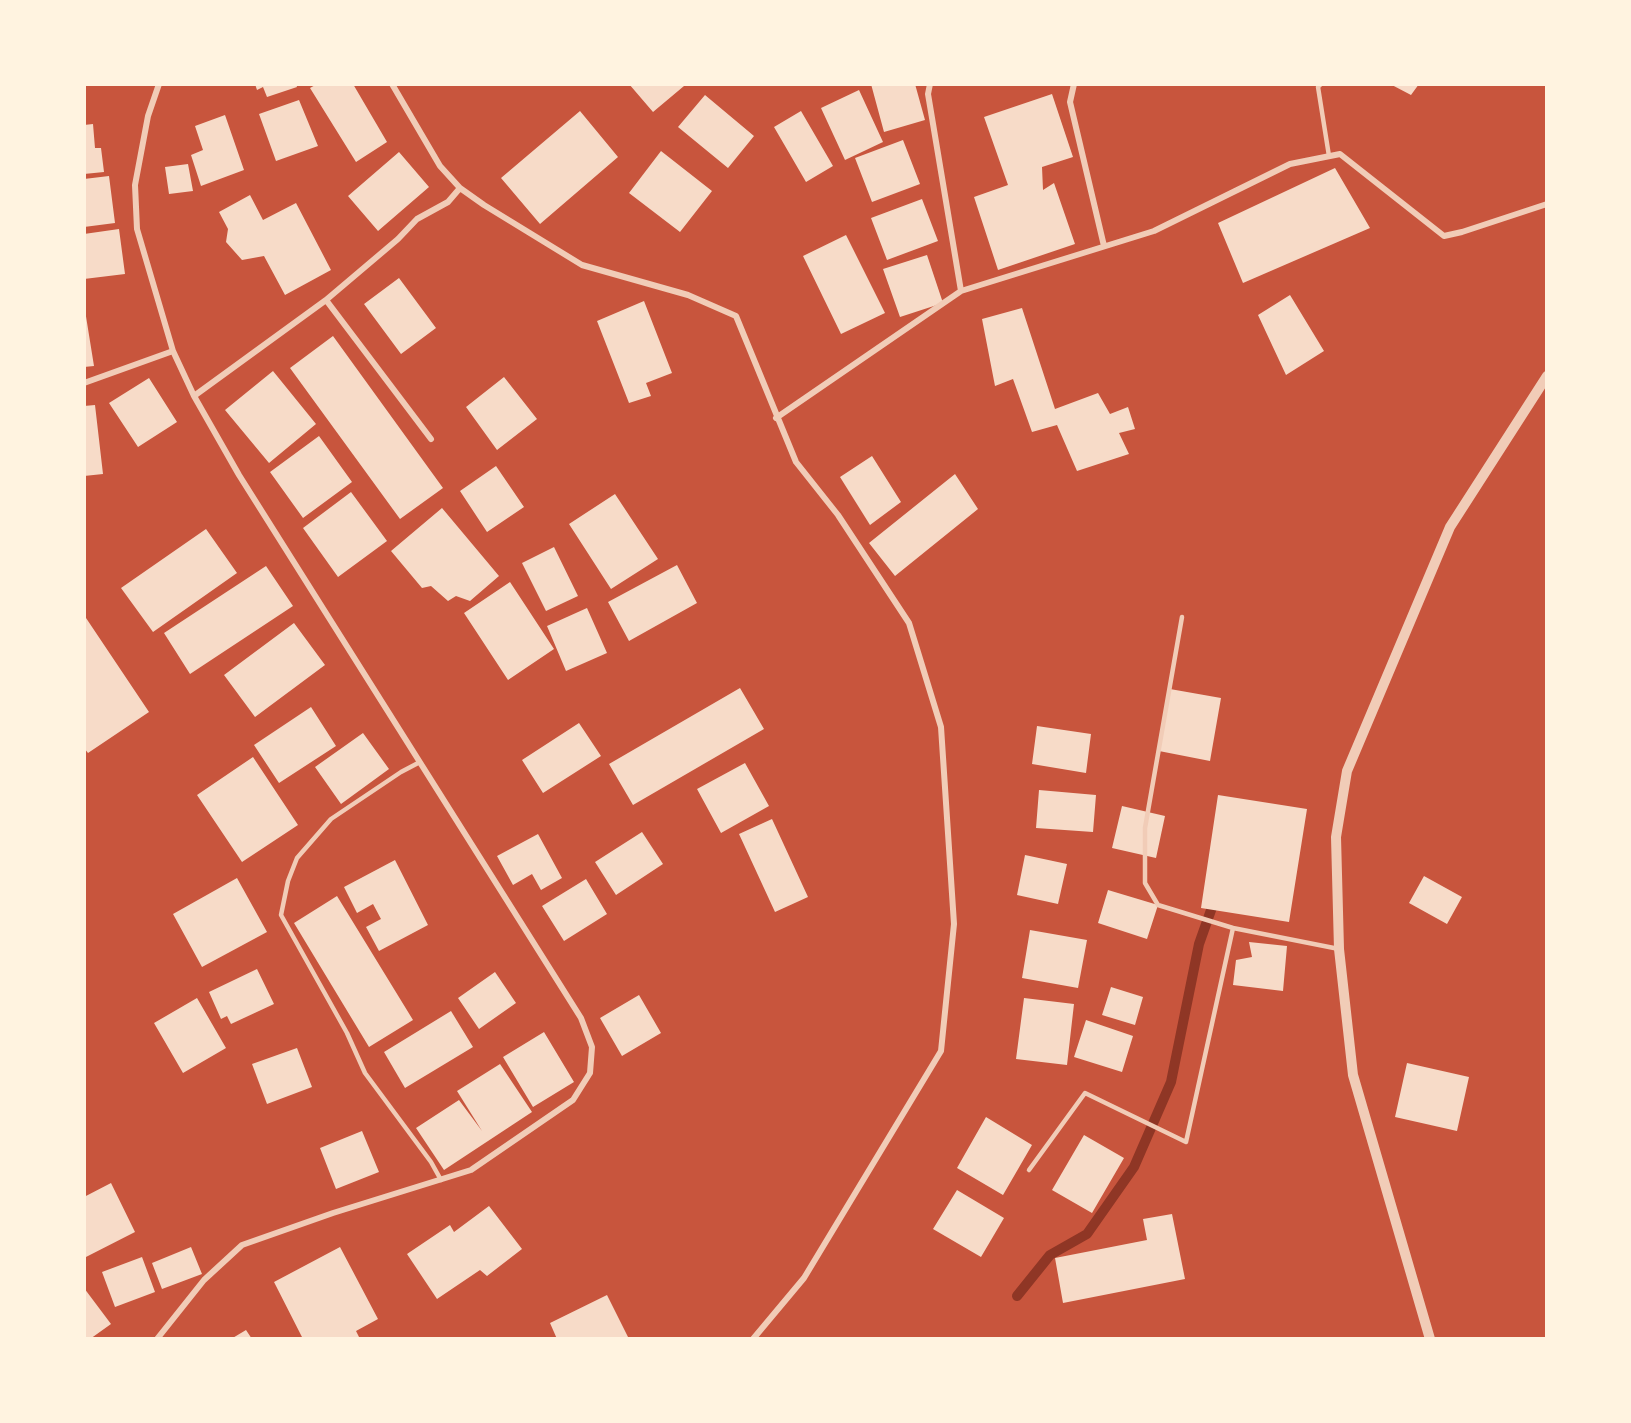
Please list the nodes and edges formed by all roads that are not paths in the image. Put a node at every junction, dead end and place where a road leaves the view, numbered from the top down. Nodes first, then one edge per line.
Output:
1 (159, 84) edge
2 (392, 84) edge
3 (930, 84) edge
4 (1074, 84) edge
5 (1321, 84) edge
6 (1329, 156) junction
7 (460, 188) junction
8 (1547, 204) edge
9 (1104, 246) junction
10 (961, 291) junction
11 (326, 300) junction
12 (173, 351) junction
13 (1547, 376) edge
14 (84, 383) edge
15 (194, 396) junction
16 (776, 418) junction
17 (431, 439) dead end
18 (1182, 617) dead end
19 (420, 762) junction
20 (1232, 928) junction
21 (1339, 949) junction
22 (1029, 1170) dead end
23 (442, 1181) junction
24 (157, 1339) edge
25 (753, 1339) edge
26 (1430, 1339) edge

1 - 12 street
2 - 7 street
3 - 10 street
4 - 9 street
5 - 6 lane
6 - 8 street
6 - 9 street
7 - 11 street
7 - 16 street
9 - 10 street
10 - 16 street
11 - 15 street
11 - 17 street
12 - 14 street
12 - 15 street
13 - 21 street
15 - 19 street
16 - 25 street
18 - 20 lane
19 - 23 lane
19 - 23 street
20 - 21 lane
20 - 22 lane
21 - 26 street
23 - 24 street

